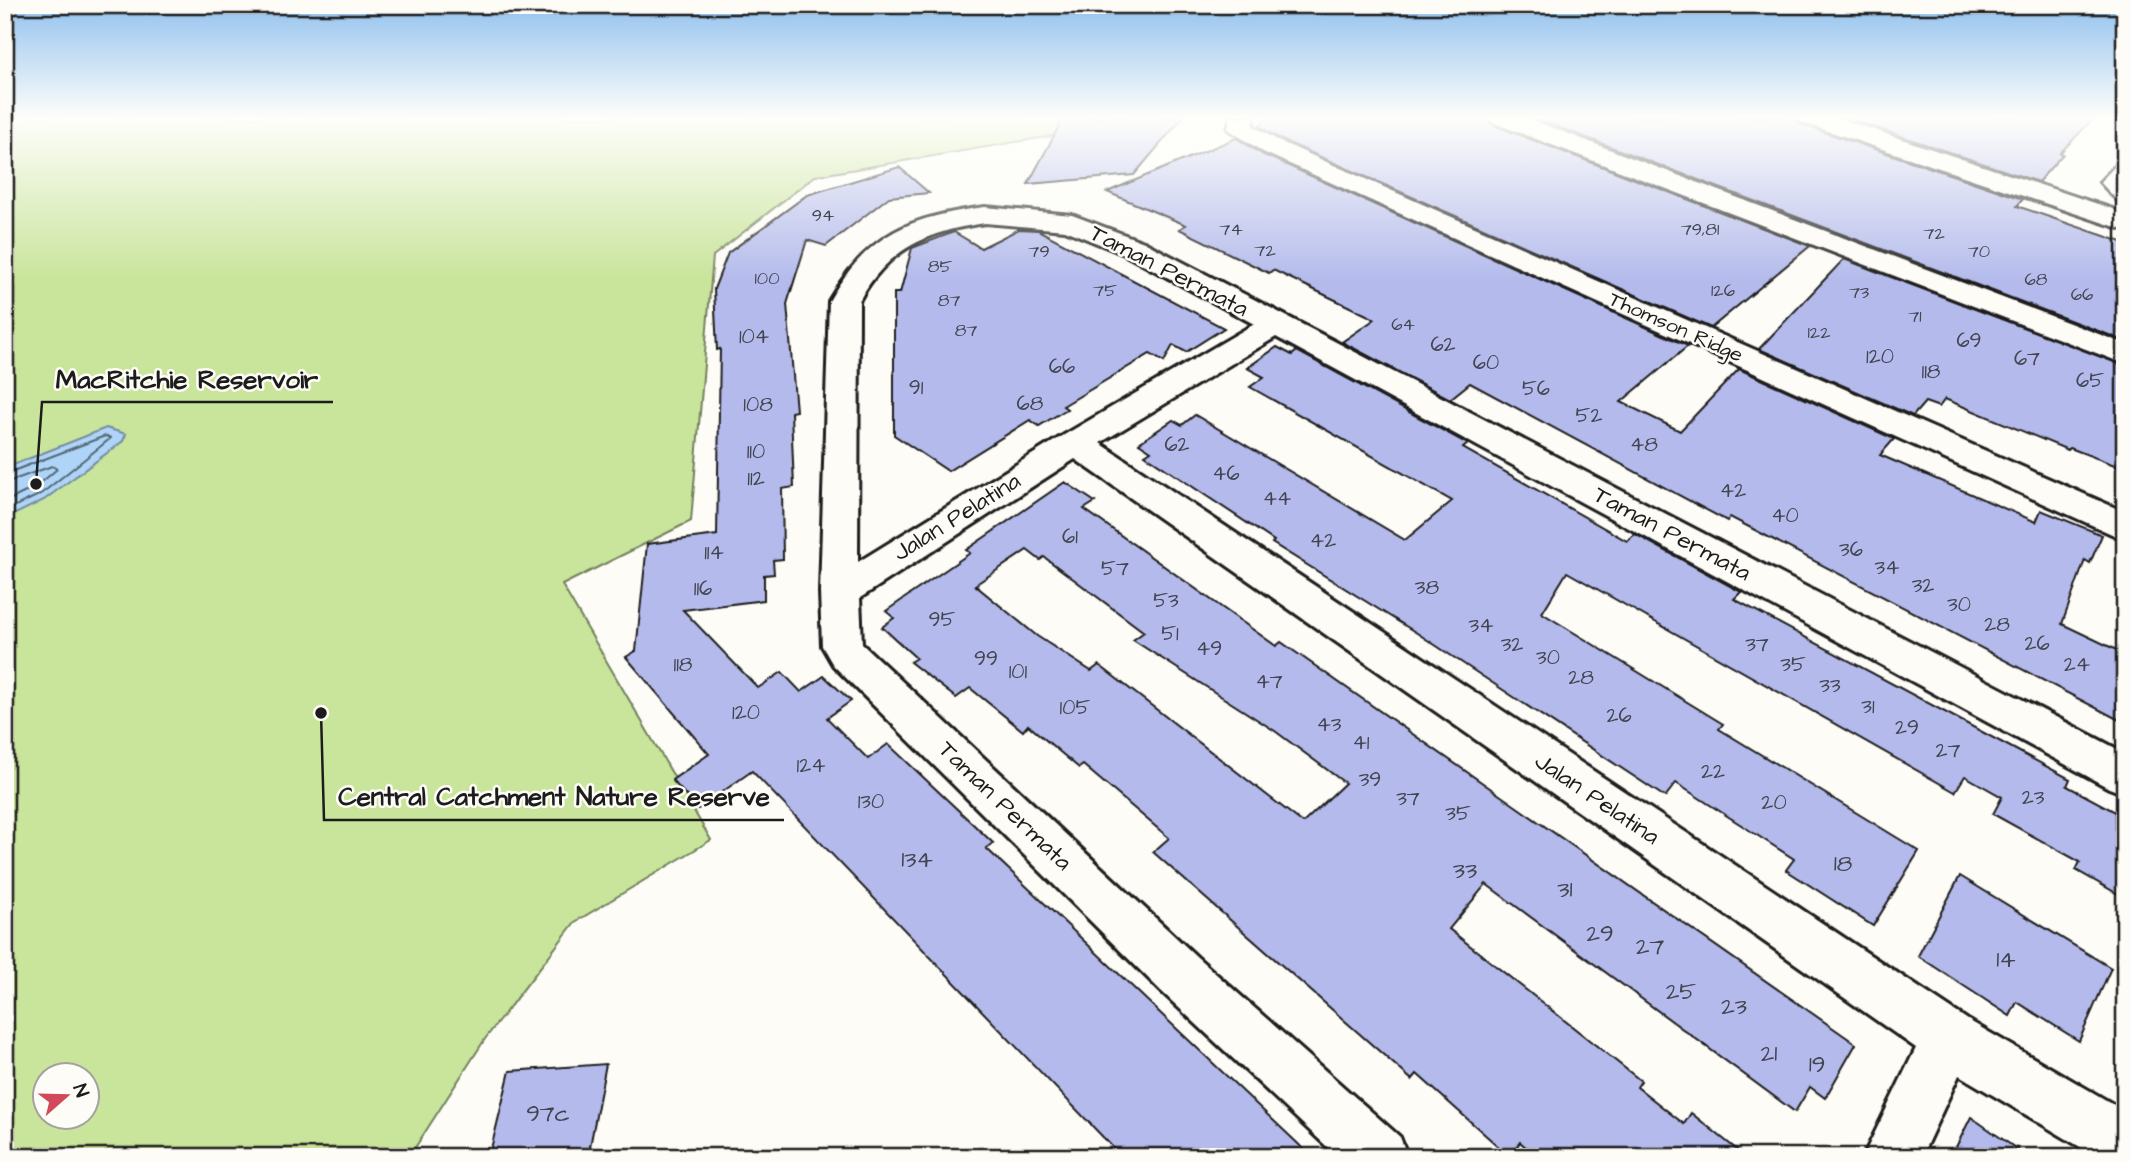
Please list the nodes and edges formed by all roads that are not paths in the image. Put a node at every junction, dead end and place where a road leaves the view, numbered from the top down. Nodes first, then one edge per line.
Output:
1 (1326, 171) edge
2 (1643, 171) edge
3 (1973, 171) edge
4 (2125, 222) edge
5 (1274, 325) junction
6 (2125, 355) edge
7 (1076, 443) junction
8 (2125, 527) edge
9 (839, 592) junction
10 (2125, 775) edge
11 (1949, 1039) junction
12 (2125, 1142) edge
13 (1380, 1157) edge
14 (1891, 1157) edge

1 - 8 street, Thomson Ridge
2 - 6 street
3 - 4 street
5 - 7 street, Jalan Pelatina
5 - 9 street, Taman Permata
5 - 10 street, Taman Permata
7 - 9 street, Jalan Pelatina
7 - 11 street, Jalan Pelatina
9 - 13 street, Taman Permata
11 - 12 street, Jalan Pelatina
11 - 14 street

